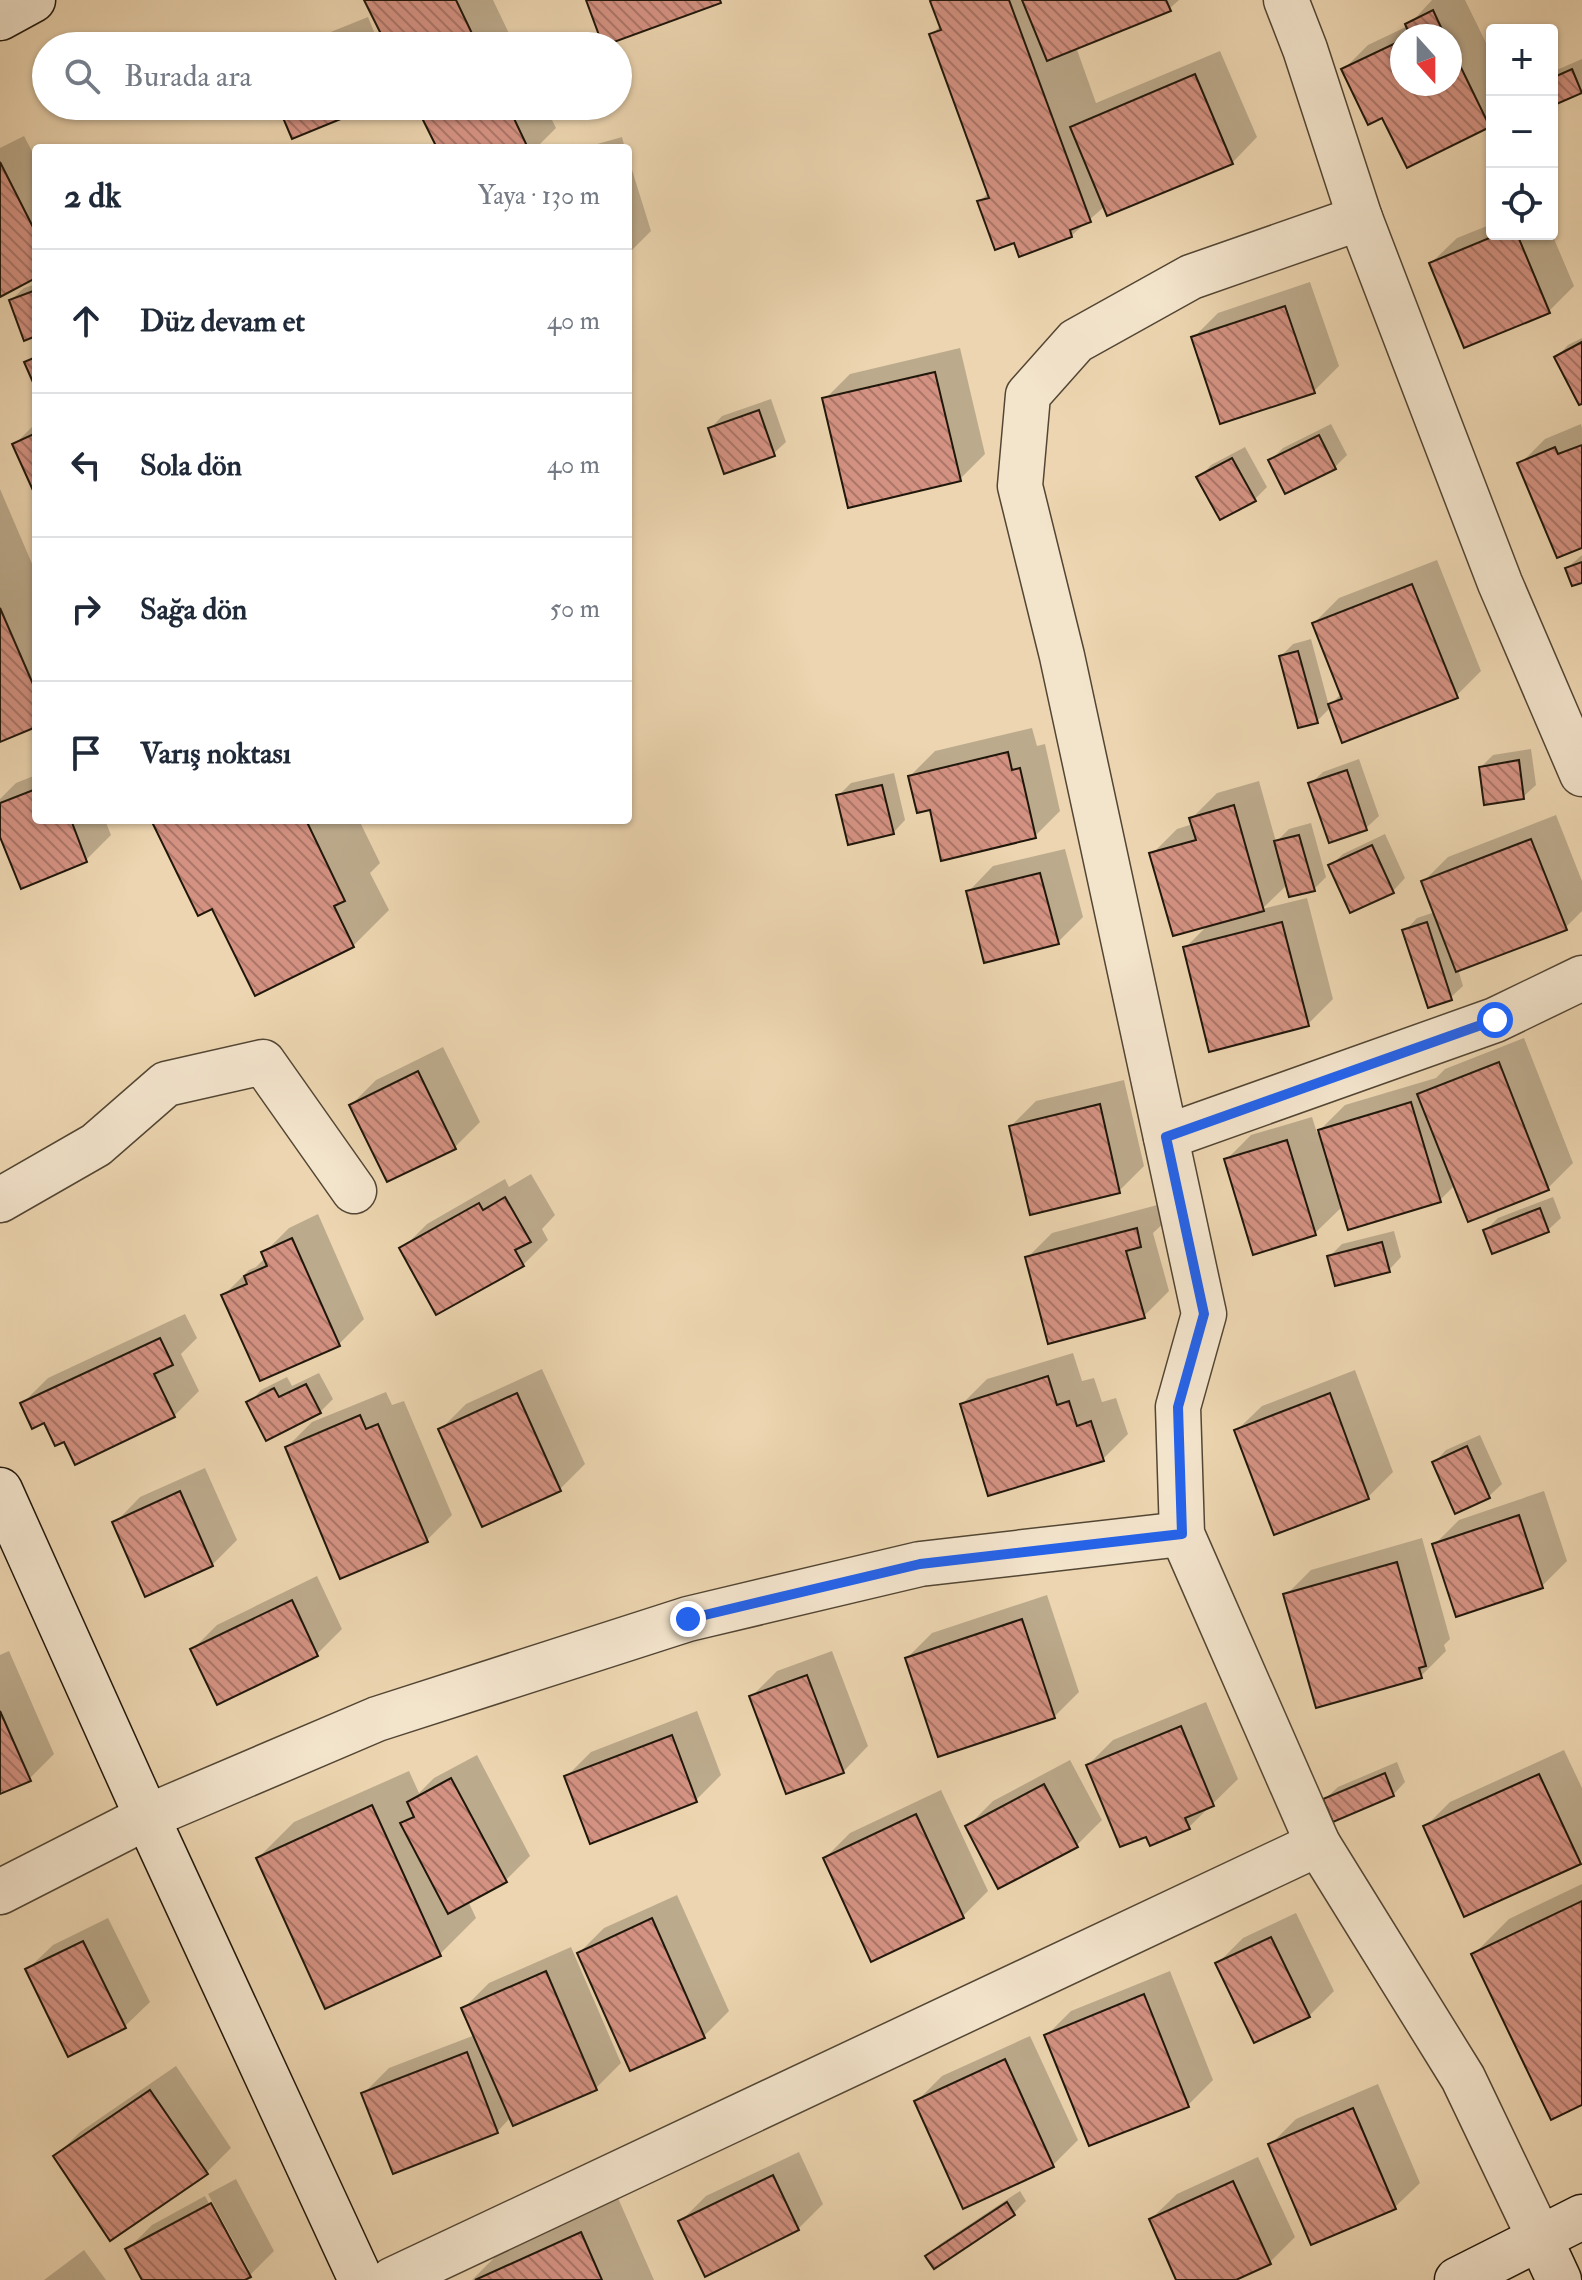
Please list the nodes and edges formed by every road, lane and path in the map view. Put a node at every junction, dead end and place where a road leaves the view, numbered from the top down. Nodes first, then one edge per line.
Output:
1 (33, 0) edge
2 (1286, 0) edge
3 (0, 18) edge
4 (1360, 218) junction
5 (1582, 774) edge
6 (1582, 978) edge
7 (1166, 1137) junction
8 (354, 1191) dead end
9 (0, 1200) edge
10 (0, 1490) edge
11 (1182, 1534) junction
12 (147, 1817) junction
13 (1318, 1844) junction
14 (0, 1892) edge
15 (1582, 2217) edge
16 (1540, 2239) junction
17 (361, 2280) edge
18 (392, 2280) edge
19 (1457, 2280) edge
20 (1559, 2280) edge

1 - 3 street
2 - 4 street
4 - 5 street
4 - 7 street
6 - 7 street
7 - 11 street
8 - 9 street
10 - 12 street
11 - 12 street
11 - 13 street
12 - 14 street
12 - 17 street
13 - 16 street
13 - 18 street
15 - 16 street
16 - 19 street
16 - 20 street

